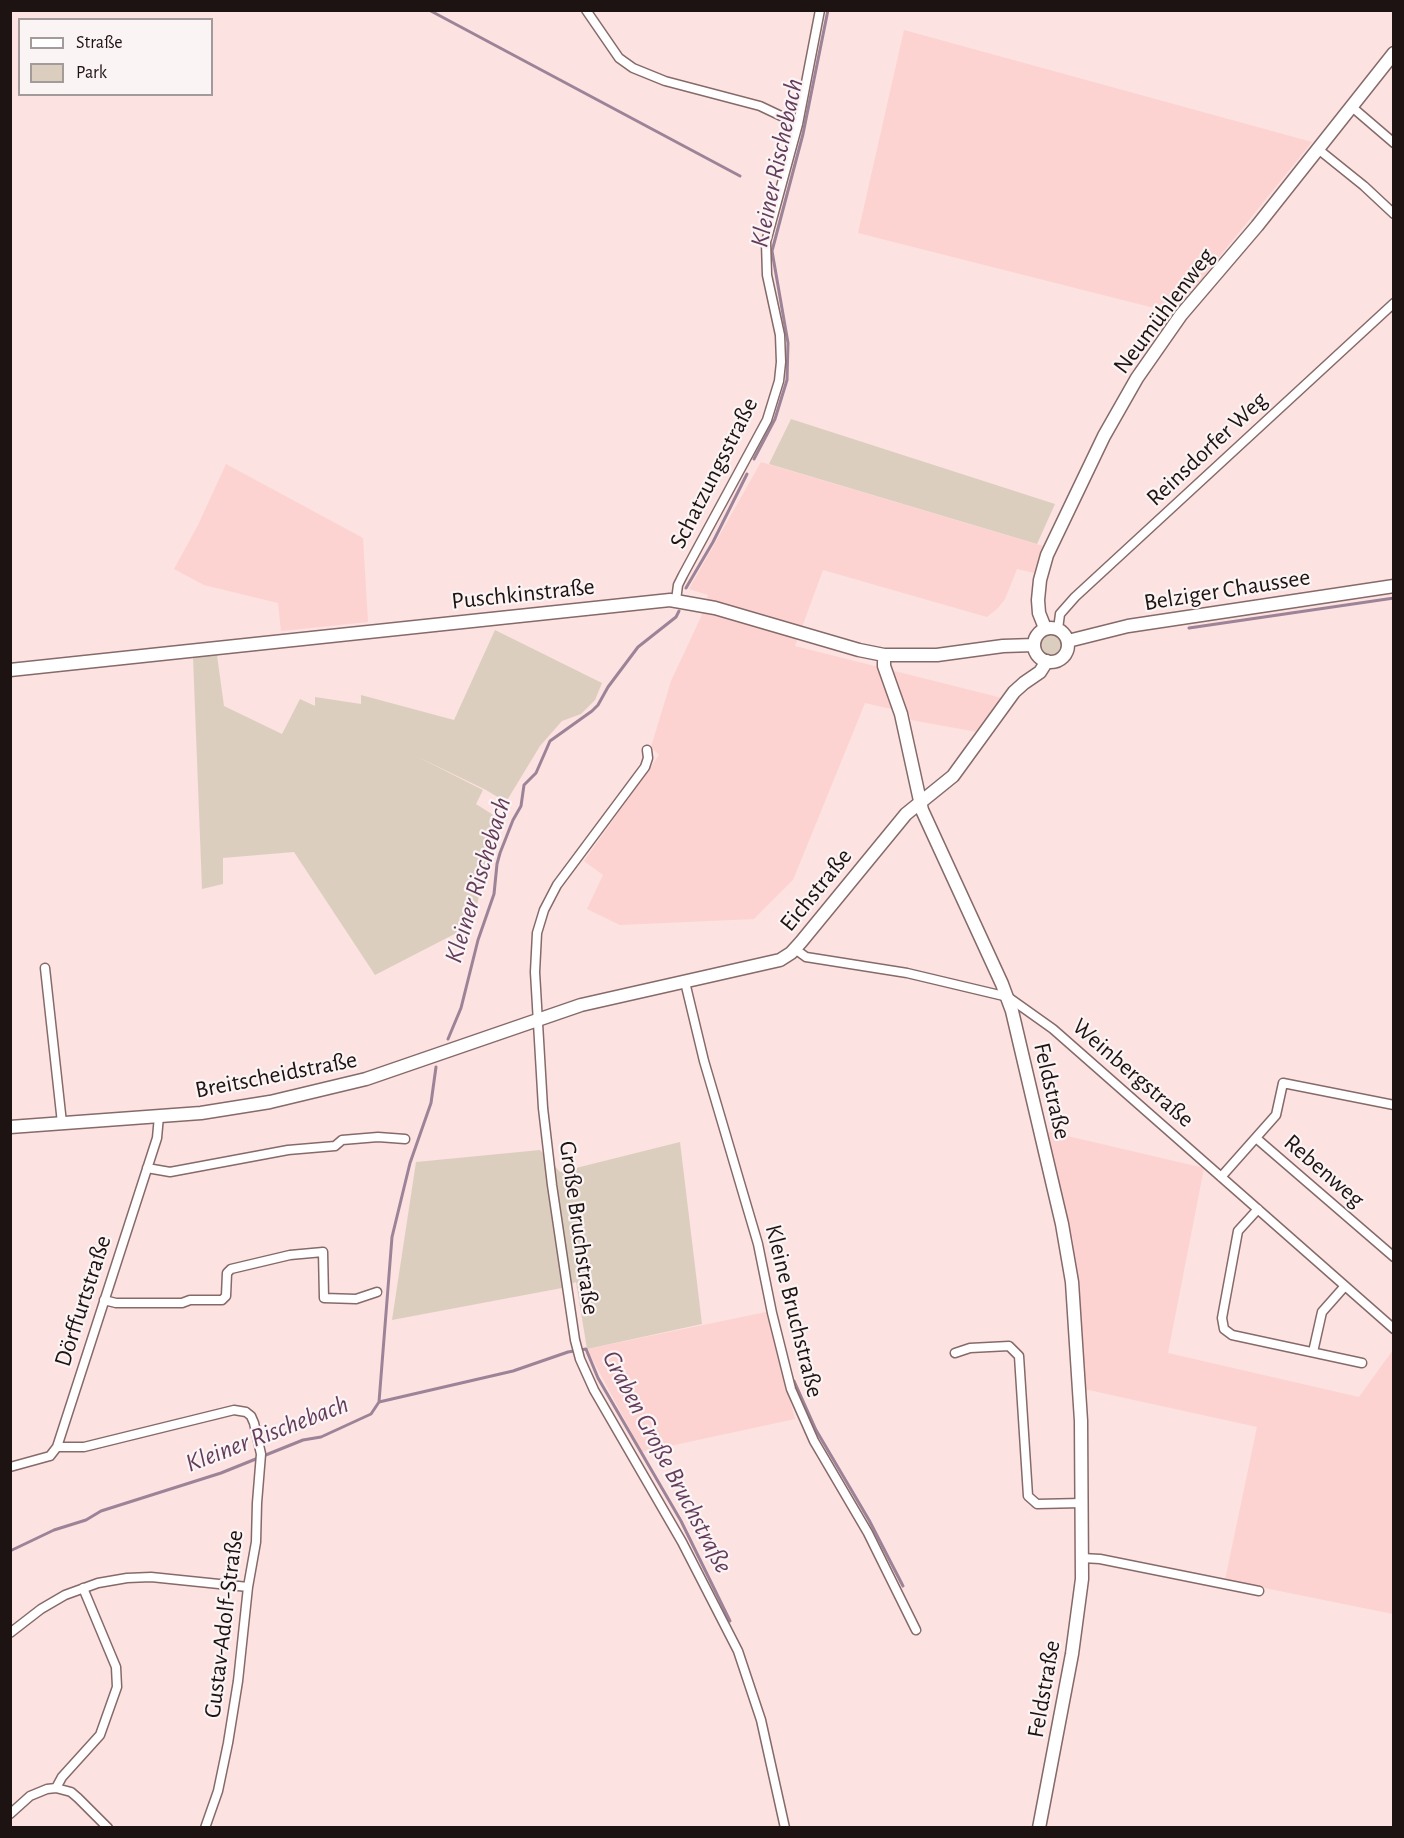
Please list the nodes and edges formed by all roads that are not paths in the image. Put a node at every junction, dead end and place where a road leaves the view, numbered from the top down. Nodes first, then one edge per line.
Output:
1 (586, 10) edge
2 (820, 10) edge
3 (1394, 53) edge
4 (1352, 107) junction
5 (798, 124) junction
6 (1394, 143) edge
7 (1318, 149) junction
8 (1394, 214) edge
9 (1394, 303) edge
10 (1394, 586) edge
11 (680, 600) junction
12 (1045, 628) junction
13 (1059, 629) junction
14 (1068, 641) junction
15 (1034, 645) junction
16 (884, 655) junction
17 (1047, 661) junction
18 (10, 670) edge
19 (647, 750) dead end
20 (919, 802) junction
21 (795, 949) junction
22 (45, 968) dead end
23 (685, 982) junction
24 (1008, 997) junction
25 (540, 1018) junction
26 (1394, 1105) edge
27 (159, 1116) junction
28 (62, 1124) junction
29 (10, 1127) edge
30 (1256, 1138) junction
31 (405, 1139) dead end
32 (147, 1168) junction
33 (1221, 1177) junction
34 (1258, 1209) junction
35 (1393, 1258) edge
36 (1345, 1286) junction
37 (377, 1292) dead end
38 (104, 1300) junction
39 (1394, 1329) edge
40 (1313, 1352) junction
41 (955, 1353) dead end
42 (1362, 1363) dead end
43 (57, 1447) junction
44 (10, 1467) edge
45 (1082, 1503) junction
46 (1082, 1558) junction
47 (248, 1587) junction
48 (83, 1588) junction
49 (1259, 1591) dead end
50 (916, 1630) dead end
51 (10, 1633) edge
52 (56, 1788) junction
53 (10, 1814) edge
54 (108, 1827) edge
55 (205, 1827) edge
56 (785, 1827) edge
57 (1039, 1827) edge

1 - 5 street
2 - 5 street, Schatzungsstraße
3 - 4 street, Neumühlenweg
4 - 6 street
4 - 7 street, Neumühlenweg
5 - 11 street, Schatzungsstraße
7 - 8 street
7 - 12 street, Neumühlenweg
9 - 13 street, Reinsdorfer Weg
10 - 14 street, Belziger Chaussee
11 - 16 street, Puschkinstraße
11 - 18 street, Puschkinstraße
12 - 13 street
12 - 15 street
13 - 14 street
14 - 17 street
15 - 16 street, Puschkinstraße
15 - 17 street
16 - 20 street, Feldstraße
17 - 20 street, Eichstraße
19 - 25 street, Große Bruchstraße
20 - 21 street, Eichstraße
20 - 24 street, Feldstraße
21 - 23 street, Eichstraße
21 - 24 street, Weinbergstraße
22 - 28 street
23 - 25 street, Eichstraße
23 - 50 street, Kleine Bruchstraße
24 - 33 street, Weinbergstraße
24 - 45 street, Feldstraße
25 - 27 street, Breitscheidstraße
25 - 56 street, Große Bruchstraße
26 - 30 street, Rebenweg
27 - 28 street, Breitscheidstraße
27 - 32 street, Dörffurtstraße
28 - 29 street, Breitscheidstraße
30 - 33 street, Rebenweg
30 - 35 street, Rebenweg
31 - 32 street
32 - 38 street, Dörffurtstraße
33 - 34 street, Weinbergstraße
34 - 36 street, Weinbergstraße
34 - 40 street
36 - 39 street, Weinbergstraße
36 - 40 street
37 - 38 street
38 - 43 street, Dörffurtstraße
40 - 42 street
41 - 45 street
43 - 44 street
43 - 47 street, Gustav-Adolf-Straße
45 - 46 street, Feldstraße
46 - 49 street
46 - 57 street, Feldstraße
47 - 48 street
47 - 55 street, Gustav-Adolf-Straße
48 - 51 street
48 - 52 street
52 - 53 street
52 - 54 street

